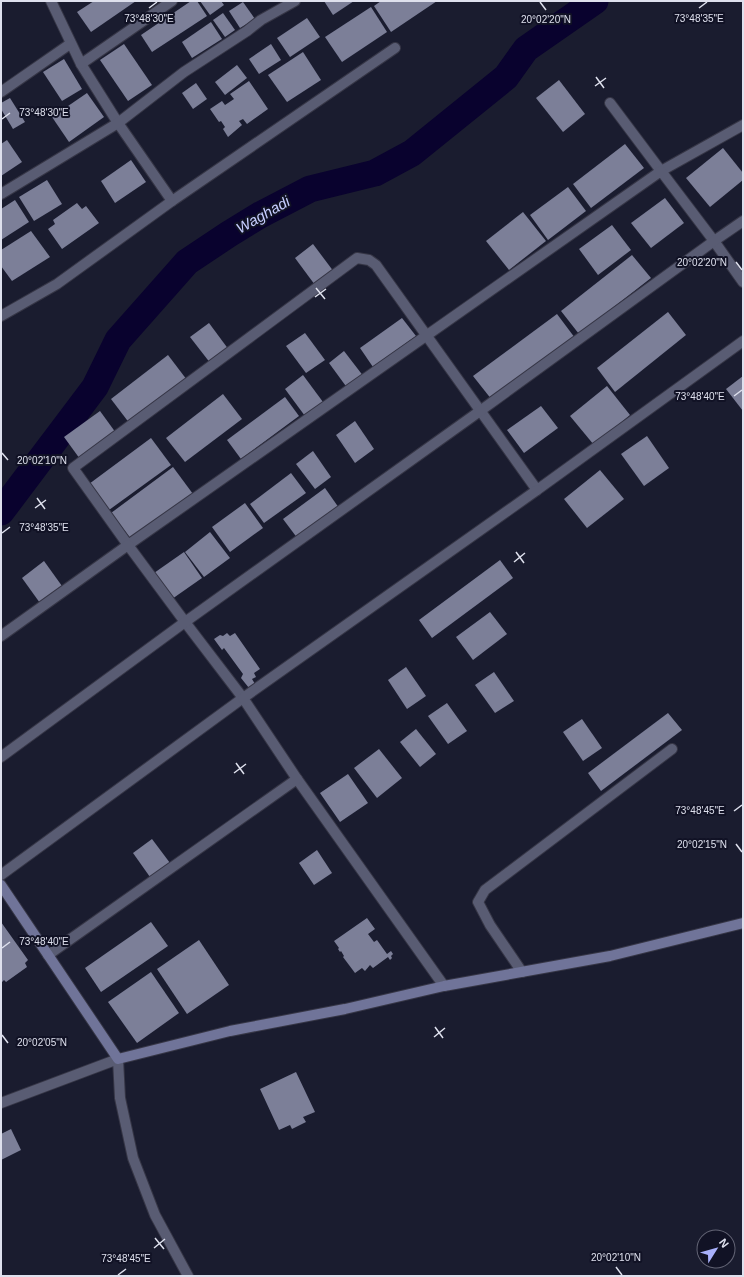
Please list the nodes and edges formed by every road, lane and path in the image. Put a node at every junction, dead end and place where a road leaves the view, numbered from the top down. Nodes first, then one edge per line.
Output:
1 (50, 1) edge
2 (172, 1) edge
3 (295, 1) edge
4 (70, 44) junction
5 (395, 48) dead end
6 (81, 64) junction
7 (1, 92) edge
8 (610, 103) dead end
9 (118, 123) junction
10 (743, 125) edge
11 (661, 171) junction
12 (1, 194) edge
13 (172, 201) junction
14 (743, 221) edge
15 (714, 241) junction
16 (743, 282) edge
17 (1, 316) edge
18 (426, 335) junction
19 (743, 341) edge
20 (480, 411) junction
21 (537, 490) junction
22 (128, 545) junction
23 (185, 622) junction
24 (1, 636) edge
25 (243, 698) junction
26 (672, 749) dead end
27 (1, 757) edge
28 (297, 779) junction
29 (1, 875) edge
30 (1, 885) edge
31 (743, 923) edge
32 (48, 955) junction
33 (522, 972) junction
34 (444, 986) junction
35 (118, 1059) junction
36 (1, 1103) edge
37 (188, 1276) edge

1 - 4 street
2 - 6 street
3 - 9 street
4 - 6 street
4 - 7 street
5 - 13 street
6 - 9 street
8 - 11 street
9 - 12 street
9 - 13 street
10 - 11 street
11 - 15 street
11 - 18 street
13 - 17 street
14 - 15 street
15 - 16 street
15 - 20 street
18 - 20 street
18 - 22 street
18 - 22 street
19 - 21 street
20 - 21 street
20 - 23 street
21 - 25 street
22 - 23 street
22 - 24 street
23 - 25 street
23 - 27 street
25 - 28 street
25 - 29 street
26 - 33 street
28 - 32 street
28 - 34 street
30 - 32 street
31 - 33 street
32 - 35 street
33 - 34 street
34 - 35 street
35 - 36 street
35 - 37 street

